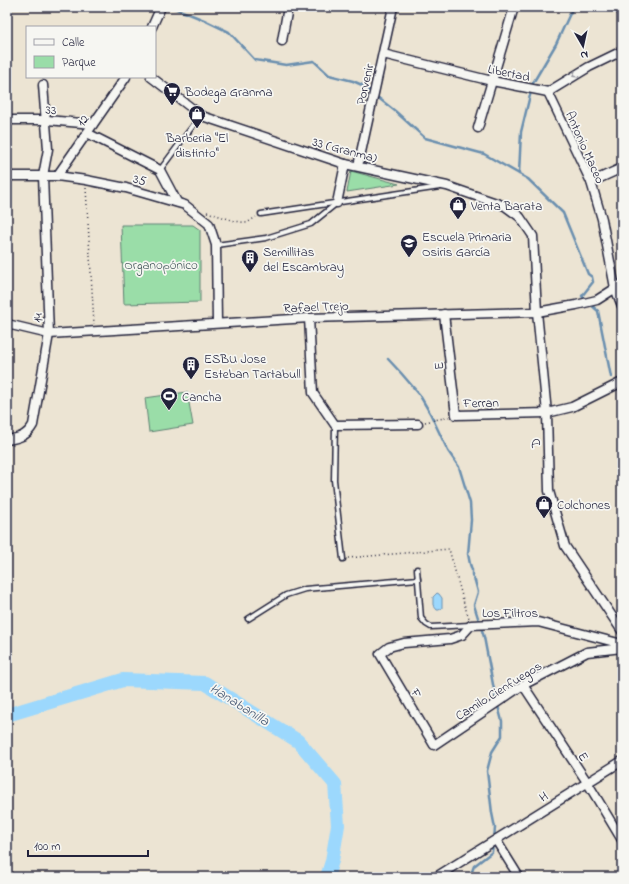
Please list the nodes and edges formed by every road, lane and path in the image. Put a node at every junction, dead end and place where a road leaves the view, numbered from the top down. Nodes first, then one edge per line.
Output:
1 (161, 7) edge
2 (288, 7) edge
3 (393, 7) edge
4 (514, 7) edge
5 (620, 7) edge
6 (622, 12) edge
7 (152, 26) edge
8 (282, 41) dead end
9 (622, 51) edge
10 (383, 54) junction
11 (125, 78) edge
12 (152, 78) edge
13 (492, 81) junction
14 (43, 85) dead end
15 (548, 92) junction
16 (202, 116) junction
17 (7, 120) edge
18 (46, 120) junction
19 (93, 124) junction
20 (478, 128) dead end
21 (87, 133) junction
22 (345, 164) junction
23 (358, 166) junction
24 (622, 168) edge
25 (160, 170) junction
26 (7, 176) edge
27 (43, 176) junction
28 (57, 176) junction
29 (86, 180) junction
30 (591, 182) junction
31 (447, 186) junction
32 (177, 202) junction
33 (337, 203) junction
34 (206, 211) dead end
35 (261, 214) joint
36 (533, 236) joint
37 (216, 245) junction
38 (618, 286) edge
39 (622, 306) edge
40 (537, 312) junction
41 (444, 314) junction
42 (309, 318) junction
43 (217, 323) junction
44 (7, 324) edge
45 (95, 331) junction
46 (49, 334) junction
47 (622, 382) edge
48 (547, 413) junction
49 (456, 415) junction
50 (418, 424) joint
51 (335, 425) junction
52 (7, 440) edge
53 (343, 559) dead end
54 (417, 569) dead end
55 (418, 580) junction
56 (248, 619) dead end
57 (472, 625) junction
58 (622, 631) edge
59 (622, 644) edge
60 (622, 648) edge
61 (380, 654) joint
62 (523, 685) junction
63 (434, 745) joint
64 (622, 761) edge
65 (587, 782) junction
66 (496, 840) junction
67 (622, 840) edge
68 (436, 877) edge
69 (520, 877) edge

1 - 7 street
2 - 8 street
3 - 10 street, Porvenir
4 - 13 street
5 - 6 street
9 -> 15 street
10 - 13 street, Libertad
10 - 23 street, Porvenir
11 - 19 street, 12
12 - 16 street, 33 (Granma)
13 - 15 street, Libertad
13 - 20 street
14 - 18 street, 14
15 - 30 street, Antonio Maceo
16 - 22 street, 33 (Granma)
16 - 25 lane
17 - 18 street, 33
18 - 19 street, 33
18 - 27 street, 14
19 - 21 street, 12
21 - 25 street
21 - 28 street, 12
22 - 23 street, 33 (Granma)
22 - 33 street
23 - 31 street, 33 (Granma)
24 - 30 street
25 - 32 street
26 - 27 street, 35
27 - 28 street, 35
27 - 46 street, 14
28 - 29 street, 35
29 - 32 street, 35
29 - 45 path
30 - 38 street, Antonio Maceo
31 - 33 lane
31 - 36 street, 33 (Granma)
32 - 37 street, 35
33 - 35 lane
33 - 37 lane
34 - 35 path
36 - 40 street, D
37 - 43 street
38 - 39 street, Antonio Maceo
38 - 40 street, Rafael Trejo
40 - 41 street, Rafael Trejo
40 - 48 street, D
41 - 42 street, Rafael Trejo
41 - 49 street, E
42 - 43 street, Rafael Trejo
42 - 51 street
43 - 45 street, Rafael Trejo
44 - 46 street, Rafael Trejo
45 - 46 street, Rafael Trejo
46 - 52 street, 14
47 - 48 street, Ferran
48 - 49 street, Ferran
48 - 58 street, D
49 - 50 path, Ferran
50 - 51 street
51 - 53 lane
54 - 55 lane
55 - 56 lane
55 - 57 lane
57 - 59 street, Los Filtros
57 - 61 street, Los Filtros
60 - 62 street, Camilo Cienfuegos
61 - 63 street, F
62 - 63 street, Camilo Cienfuegos
62 - 65 street, E
64 - 65 street, H
65 - 66 street, H
65 - 67 street, E
66 - 68 street, H
66 - 69 street

